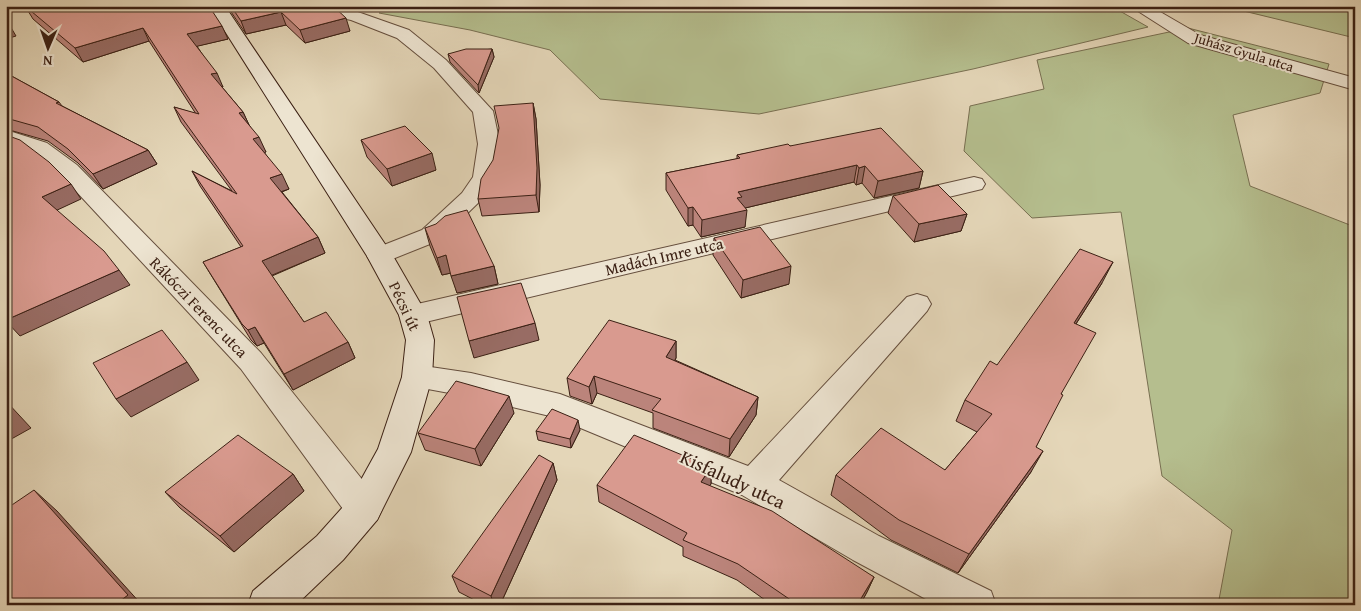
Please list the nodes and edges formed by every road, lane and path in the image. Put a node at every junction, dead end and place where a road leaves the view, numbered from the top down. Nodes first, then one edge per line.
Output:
1 (217, 6) edge
2 (307, 6) edge
3 (1138, 6) edge
4 (1355, 84) edge
5 (6, 136) edge
6 (974, 184) dead end
7 (380, 256) junction
8 (917, 304) dead end
9 (413, 315) junction
10 (417, 377) junction
11 (754, 484) junction
12 (364, 509) junction
13 (267, 605) edge
14 (977, 605) edge

1 - 7 street, Pécsi út
2 - 7 street
3 - 4 street, Juhász Gyula utca
5 - 12 street, Rákóczi Ferenc utca
6 - 9 street, Madách Imre utca
7 - 9 street, Pécsi út
8 - 11 street
9 - 10 street, Pécsi út
10 - 11 street, Kisfaludy utca
10 - 12 street, Pécsi út
11 - 14 street, Kisfaludy utca
12 - 13 street, Pécsi út

